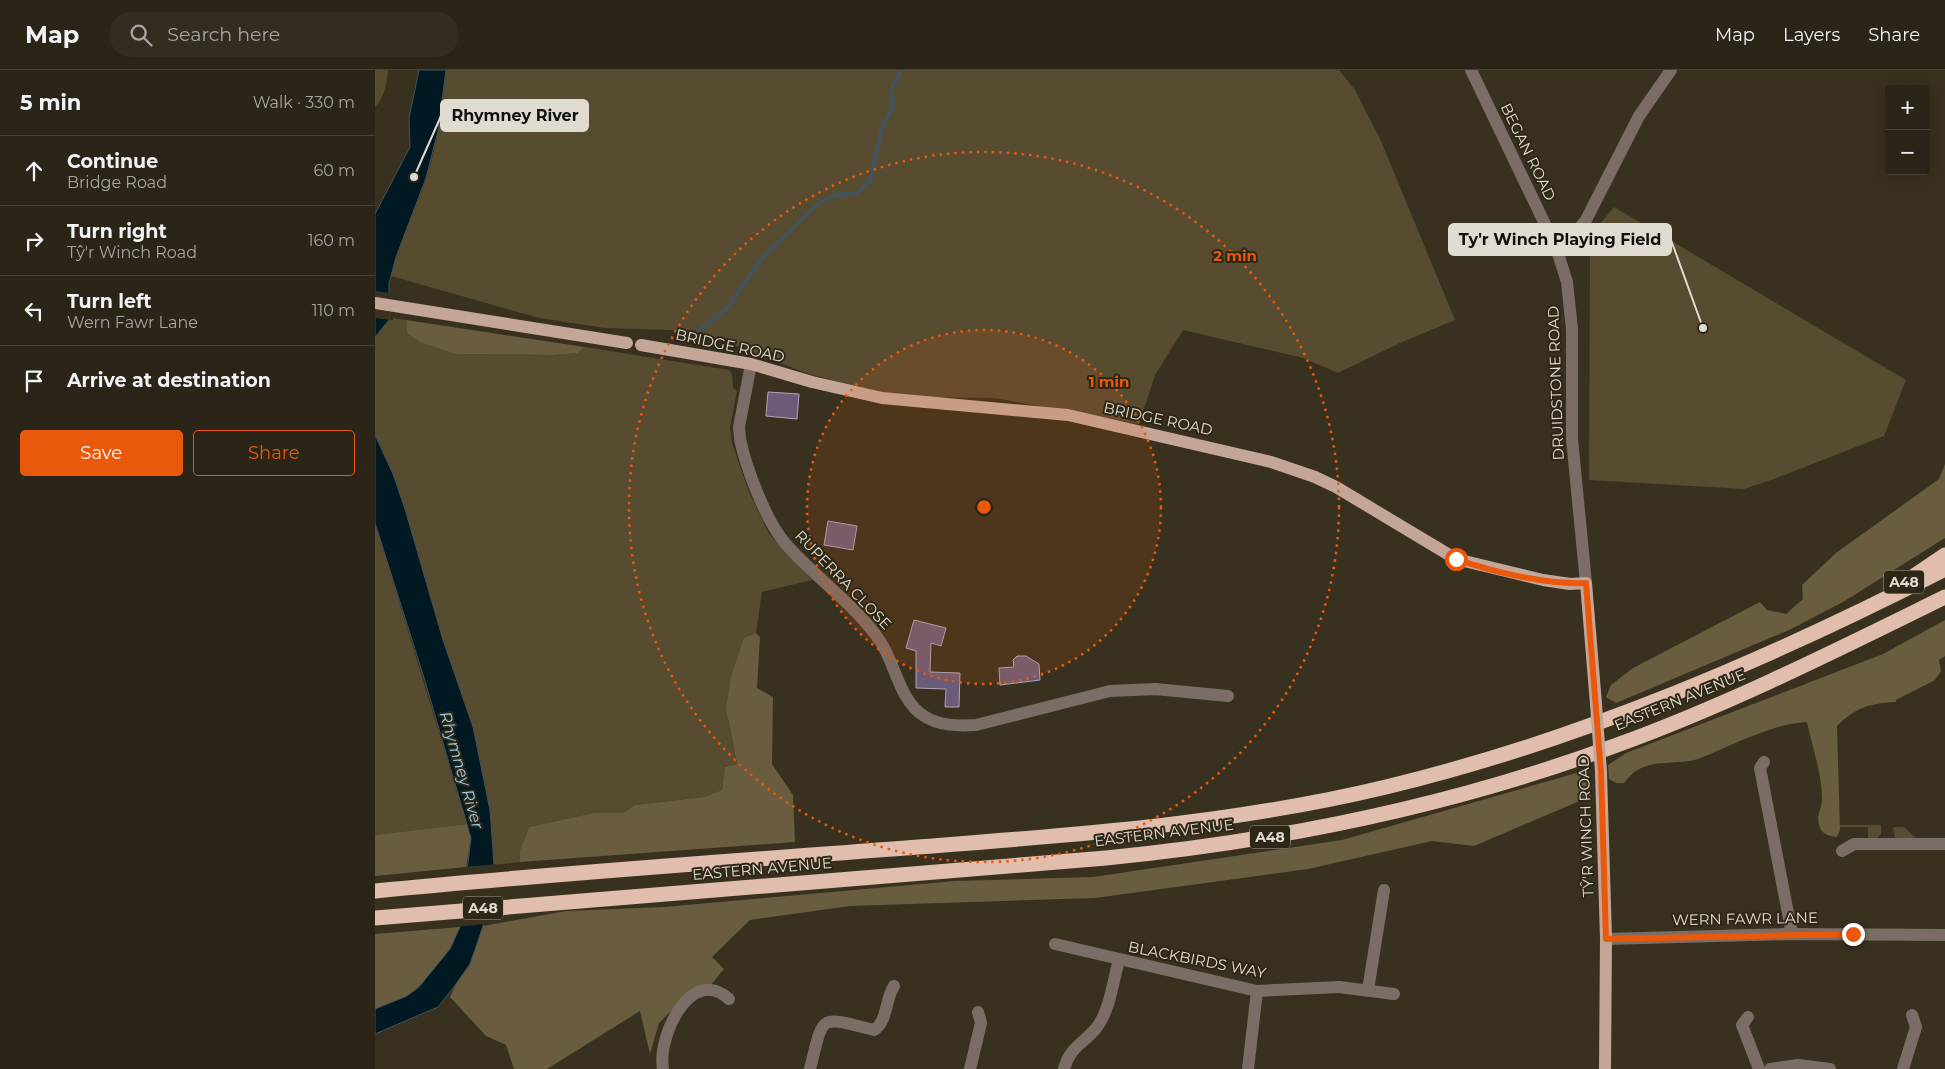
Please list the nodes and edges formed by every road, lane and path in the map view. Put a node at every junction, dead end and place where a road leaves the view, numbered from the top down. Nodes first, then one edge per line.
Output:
1 (1471, 70) edge
2 (1671, 70) edge
3 (1556, 247) junction
4 (375, 303) edge
5 (627, 343) dead end
6 (641, 345) dead end
7 (751, 364) junction
8 (1945, 555) edge
9 (1945, 569) edge
10 (1586, 583) junction
11 (1945, 597) edge
12 (1862, 609) junction
13 (1228, 696) dead end
14 (1764, 762) dead end
15 (1945, 844) edge
16 (1842, 851) dead end
17 (1383, 890) dead end
18 (375, 891) edge
19 (375, 918) edge
20 (1792, 934) junction
21 (1945, 935) edge
22 (1606, 939) junction
23 (1055, 944) dead end
24 (1119, 960) junction
25 (894, 986) dead end
26 (1257, 990) junction
27 (1368, 990) junction
28 (1393, 994) dead end
29 (729, 999) dead end
30 (978, 1012) dead end
31 (1912, 1015) dead end
32 (1748, 1017) dead end
33 (663, 1069) edge
34 (810, 1069) edge
35 (970, 1069) edge
36 (1063, 1069) edge
37 (1248, 1069) edge
38 (1605, 1069) edge
39 (1759, 1069) edge
40 (1770, 1069) edge
41 (1830, 1069) edge
42 (1903, 1069) edge

1 - 3 street, BEGAN ROAD
2 - 3 street
3 - 10 street, DRUIDSTONE ROAD
4 - 5 main road
6 - 7 main road, BRIDGE ROAD
7 - 10 main road, BRIDGE ROAD
7 - 13 street, RUPERRA CLOSE
8 - 12 highway, A48
9 - 12 highway
10 - 22 main road, TŶ'R WINCH ROAD, bridge
11 - 19 highway, EASTERN AVENUE / A48
12 - 18 highway, EASTERN AVENUE / A48
14 - 20 street
15 - 16 street
17 - 27 street
20 - 21 street, WERN FAWR LANE
20 - 22 street, WERN FAWR LANE
22 - 38 main road, TŶ'R WINCH ROAD
23 - 24 street
24 - 26 street, BLACKBIRDS WAY
24 - 36 street, BLACKBIRDS WAY
25 - 34 street
26 - 27 street, BLACKBIRDS WAY
26 - 37 street
27 - 28 street, BLACKBIRDS WAY
29 - 33 street
30 - 35 street
31 - 42 street
32 - 39 street
40 - 41 street

